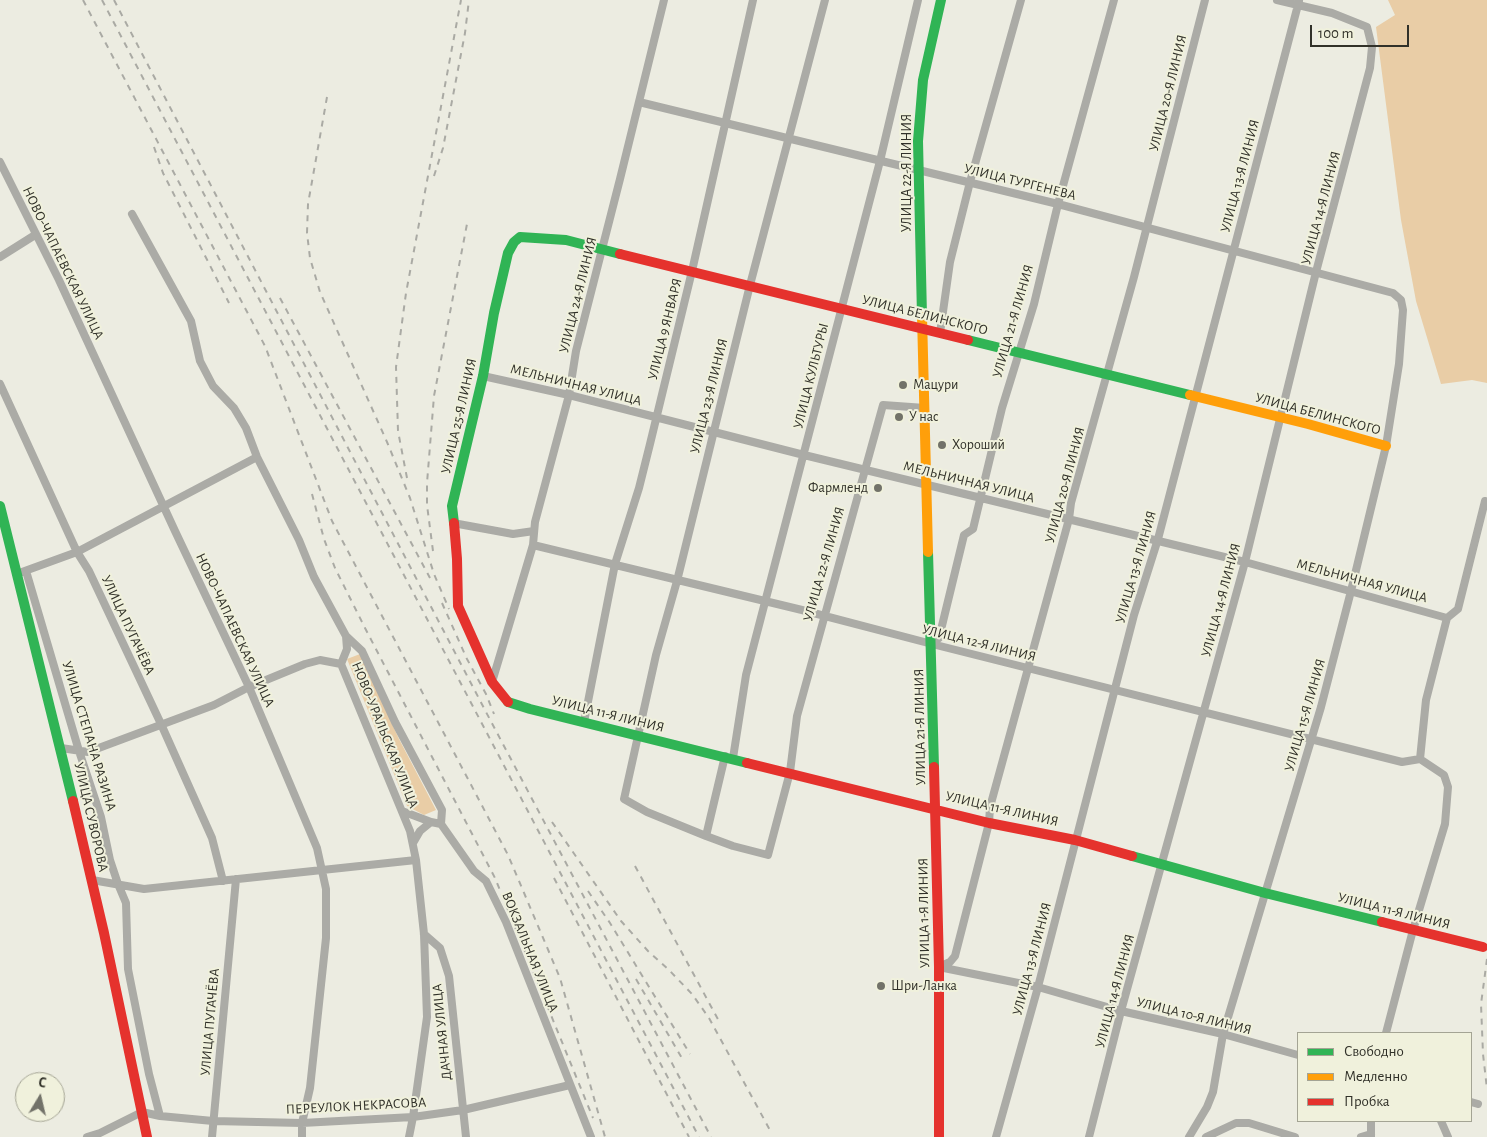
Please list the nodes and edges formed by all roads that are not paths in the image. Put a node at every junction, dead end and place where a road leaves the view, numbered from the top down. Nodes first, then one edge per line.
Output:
1 (664, 0) edge
2 (753, 0) edge
3 (825, 0) edge
4 (918, 0) edge
5 (941, 0) edge
6 (1021, 0) edge
7 (1114, 0) edge
8 (1205, 0) edge
9 (1277, 0) edge
10 (1298, 2) edge
11 (639, 102) junction
12 (725, 122) junction
13 (787, 139) junction
14 (880, 161) junction
15 (0, 162) edge
16 (919, 170) junction
17 (970, 182) junction
18 (1058, 204) junction
19 (132, 214) dead end
20 (1147, 228) junction
21 (35, 235) junction
22 (602, 249) junction
23 (1234, 252) junction
24 (0, 257) edge
25 (692, 271) junction
26 (1316, 272) junction
27 (750, 285) junction
28 (1393, 293) joint
29 (841, 308) junction
30 (923, 329) junction
31 (940, 333) junction
32 (1019, 353) junction
33 (1108, 374) junction
34 (483, 376) junction
35 (0, 384) edge
36 (569, 394) junction
37 (1195, 396) junction
38 (925, 408) junction
39 (1281, 417) junction
40 (656, 418) junction
41 (713, 432) junction
42 (1386, 446) junction
43 (804, 455) junction
44 (257, 457) junction
45 (864, 470) junction
46 (928, 484) junction
47 (980, 498) junction
48 (1485, 501) dead end
49 (0, 506) edge
50 (163, 506) junction
51 (1069, 519) junction
52 (453, 523) junction
53 (534, 532) junction
54 (1157, 542) junction
55 (533, 545) junction
56 (78, 552) junction
57 (1245, 562) junction
58 (615, 564) junction
59 (22, 572) junction
60 (677, 581) junction
61 (1351, 591) junction
62 (766, 602) junction
63 (824, 616) junction
64 (1448, 618) junction
65 (346, 636) junction
66 (932, 644) junction
67 (341, 664) junction
68 (1029, 668) junction
69 (492, 682) junction
70 (249, 686) junction
71 (1115, 689) junction
72 (1203, 713) junction
73 (584, 722) junction
74 (161, 724) junction
75 (638, 736) junction
76 (1310, 740) junction
77 (61, 748) junction
78 (79, 751) junction
79 (729, 757) junction
80 (1420, 759) junction
81 (790, 772) junction
82 (935, 808) junction
83 (402, 811) junction
84 (431, 822) junction
85 (989, 823) junction
86 (441, 824) junction
87 (706, 836) junction
88 (1075, 840) junction
89 (413, 842) junction
90 (416, 860) junction
91 (1163, 864) junction
92 (322, 871) junction
93 (92, 880) junction
94 (236, 880) junction
95 (223, 881) junction
96 (118, 884) junction
97 (1265, 893) junction
98 (1413, 930) junction
99 (424, 934) junction
100 (1483, 947) dead end
101 (939, 967) junction
102 (1038, 987) junction
103 (1121, 1011) junction
104 (1386, 1032) edge
105 (1223, 1034) junction
106 (1297, 1055) edge
107 (570, 1085) junction
108 (463, 1110) junction
109 (142, 1112) junction
110 (160, 1116) junction
111 (413, 1118) junction
112 (213, 1121) junction
113 (1370, 1122) edge
114 (1441, 1122) edge
115 (302, 1123) junction
116 (1260, 1127) junction
117 (1371, 1136) edge
118 (87, 1137) edge
119 (147, 1137) edge
120 (212, 1137) edge
121 (302, 1137) edge
122 (409, 1137) edge
123 (466, 1137) edge
124 (591, 1137) edge
125 (939, 1137) edge
126 (996, 1137) edge
127 (1089, 1137) edge
128 (1189, 1137) edge
129 (1206, 1137) edge
130 (1265, 1137) edge
131 (1295, 1137) edge
132 (1361, 1137) edge
133 (1448, 1137) edge

1 - 11 street, УЛИЦА 24-Я ЛИНИЯ
2 - 12 street, УЛИЦА 9 ЯНВАРЯ
3 - 13 street, УЛИЦА 23-Я ЛИНИЯ
4 - 14 street, УЛИЦА КУЛЬТУРЫ
5 - 16 street, УЛИЦА 22-Я ЛИНИЯ
6 - 17 street
7 - 18 street, УЛИЦА 21-Я ЛИНИЯ
8 - 20 street, УЛИЦА 20-Я ЛИНИЯ
9 - 10 street
10 - 23 street, УЛИЦА 13-Я ЛИНИЯ
10 - 26 street, УЛИЦА 14-Я ЛИНИЯ
11 - 12 street, УЛИЦА ТУРГЕНЕВА
11 - 22 street, УЛИЦА 24-Я ЛИНИЯ
12 - 13 street, УЛИЦА ТУРГЕНЕВА
12 - 25 street, УЛИЦА 9 ЯНВАРЯ
13 - 14 street, УЛИЦА ТУРГЕНЕВА
13 - 27 street, УЛИЦА 23-Я ЛИНИЯ
14 - 16 street, УЛИЦА ТУРГЕНЕВА
14 - 29 street, УЛИЦА КУЛЬТУРЫ
15 - 21 street, НОВО-ЧАПАЕВСКАЯ УЛИЦА
16 - 17 street, УЛИЦА ТУРГЕНЕВА
16 - 30 street, УЛИЦА 22-Я ЛИНИЯ
17 - 18 street, УЛИЦА ТУРГЕНЕВА
17 - 31 street
18 - 20 street, УЛИЦА ТУРГЕНЕВА
18 - 32 street, УЛИЦА 21-Я ЛИНИЯ
19 - 44 street
20 - 23 street, УЛИЦА ТУРГЕНЕВА
20 - 33 street, УЛИЦА 20-Я ЛИНИЯ
21 - 24 street
21 - 50 street, НОВО-ЧАПАЕВСКАЯ УЛИЦА
22 - 25 street, УЛИЦА БЕЛИНСКОГО
22 - 34 street, УЛИЦА 25-Я ЛИНИЯ
22 - 36 street, УЛИЦА 24-Я ЛИНИЯ
23 - 26 street, УЛИЦА ТУРГЕНЕВА
23 - 37 street, УЛИЦА 13-Я ЛИНИЯ
25 - 27 street, УЛИЦА БЕЛИНСКОГО
25 - 40 street, УЛИЦА 9 ЯНВАРЯ
26 - 28 street, УЛИЦА ТУРГЕНЕВА
26 - 39 street, УЛИЦА 14-Я ЛИНИЯ
27 - 29 street, УЛИЦА БЕЛИНСКОГО
27 - 41 street, УЛИЦА 23-Я ЛИНИЯ
28 - 42 street, УЛИЦА 15-Я ЛИНИЯ
29 - 30 street, УЛИЦА БЕЛИНСКОГО
29 - 43 street, УЛИЦА КУЛЬТУРЫ
30 - 31 street, УЛИЦА БЕЛИНСКОГО
30 - 38 street, УЛИЦА 22-Я ЛИНИЯ
31 - 32 street, УЛИЦА БЕЛИНСКОГО
32 - 33 street, УЛИЦА БЕЛИНСКОГО
32 - 47 street, УЛИЦА 21-Я ЛИНИЯ
33 - 37 street, УЛИЦА БЕЛИНСКОГО
33 - 51 street, УЛИЦА 20-Я ЛИНИЯ
34 - 36 street, МЕЛЬНИЧНАЯ УЛИЦА
34 - 52 street, УЛИЦА 25-Я ЛИНИЯ
35 - 56 street, УЛИЦА ПУГАЧЁВА
36 - 40 street, МЕЛЬНИЧНАЯ УЛИЦА
36 - 53 street, УЛИЦА 24-Я ЛИНИЯ
37 - 39 street, УЛИЦА БЕЛИНСКОГО
37 - 54 street, УЛИЦА 13-Я ЛИНИЯ
38 - 45 street, УЛИЦА 22-Я ЛИНИЯ
38 - 46 street, УЛИЦА 22-Я ЛИНИЯ
39 - 42 street, УЛИЦА БЕЛИНСКОГО
39 - 57 street, УЛИЦА 14-Я ЛИНИЯ
40 - 41 street, МЕЛЬНИЧНАЯ УЛИЦА
40 - 58 street, УЛИЦА 9 ЯНВАРЯ
41 - 43 street, МЕЛЬНИЧНАЯ УЛИЦА
41 - 60 street, УЛИЦА 23-Я ЛИНИЯ
42 - 61 street, УЛИЦА 15-Я ЛИНИЯ
43 - 45 street, МЕЛЬНИЧНАЯ УЛИЦА
43 - 62 street, УЛИЦА КУЛЬТУРЫ
44 - 50 street
44 - 65 street
45 - 46 street, МЕЛЬНИЧНАЯ УЛИЦА
45 - 63 street, УЛИЦА 22-Я ЛИНИЯ
46 - 47 street, МЕЛЬНИЧНАЯ УЛИЦА
46 - 66 street, УЛИЦА 21-Я ЛИНИЯ
47 - 51 street, МЕЛЬНИЧНАЯ УЛИЦА
47 - 66 street, УЛИЦА 21-Я ЛИНИЯ
48 - 64 street
49 - 59 street, УЛИЦА СУВОРОВА
50 - 56 street
50 - 70 street, НОВО-ЧАПАЕВСКАЯ УЛИЦА
51 - 54 street, МЕЛЬНИЧНАЯ УЛИЦА
51 - 68 street, УЛИЦА 20-Я ЛИНИЯ
52 - 53 street
52 - 69 street, УЛИЦА 25-Я ЛИНИЯ
53 - 55 street, УЛИЦА 24-Я ЛИНИЯ
54 - 57 street, МЕЛЬНИЧНАЯ УЛИЦА
54 - 71 street, УЛИЦА 13-Я ЛИНИЯ
55 - 58 street, УЛИЦА 12-Я ЛИНИЯ
55 - 69 street, УЛИЦА 24-Я ЛИНИЯ
56 - 59 street
56 - 74 street, УЛИЦА ПУГАЧЁВА
57 - 61 street, МЕЛЬНИЧНАЯ УЛИЦА
57 - 72 street, УЛИЦА 14-Я ЛИНИЯ
58 - 60 street, УЛИЦА 12-Я ЛИНИЯ
58 - 73 street, УЛИЦА 9 ЯНВАРЯ
59 - 77 street, УЛИЦА СУВОРОВА
59 - 78 street, УЛИЦА СТЕПАНА РАЗИНА
60 - 62 street, УЛИЦА 12-Я ЛИНИЯ
60 - 75 street, УЛИЦА 23-Я ЛИНИЯ
61 - 64 street, МЕЛЬНИЧНАЯ УЛИЦА
61 - 76 street, УЛИЦА 15-Я ЛИНИЯ
62 - 63 street, УЛИЦА 12-Я ЛИНИЯ
62 - 79 street, УЛИЦА КУЛЬТУРЫ
63 - 66 street, УЛИЦА 12-Я ЛИНИЯ
63 - 81 street, УЛИЦА 22-Я ЛИНИЯ
64 - 80 street
65 - 67 street, НОВО-УРАЛЬСКАЯ УЛИЦА
65 - 86 street
66 - 68 street, УЛИЦА 12-Я ЛИНИЯ
66 - 82 street, УЛИЦА 21-Я ЛИНИЯ
67 - 70 street
67 - 83 street, НОВО-УРАЛЬСКАЯ УЛИЦА
68 - 71 street, УЛИЦА 12-Я ЛИНИЯ
68 - 85 street, УЛИЦА 20-Я ЛИНИЯ
69 - 73 street, УЛИЦА 11-Я ЛИНИЯ
70 - 74 street
70 - 92 street, НОВО-ЧАПАЕВСКАЯ УЛИЦА
71 - 72 street, УЛИЦА 12-Я ЛИНИЯ
71 - 88 street, УЛИЦА 13-Я ЛИНИЯ
72 - 76 street, УЛИЦА 12-Я ЛИНИЯ
72 - 91 street, УЛИЦА 14-Я ЛИНИЯ
73 - 75 street, УЛИЦА 11-Я ЛИНИЯ
74 - 78 street
74 - 95 street, УЛИЦА ПУГАЧЁВА
75 - 79 street, УЛИЦА 11-Я ЛИНИЯ
75 - 87 street, УЛИЦА 23-Я ЛИНИЯ
76 - 80 street, УЛИЦА 12-Я ЛИНИЯ
76 - 97 street, УЛИЦА 15-Я ЛИНИЯ
77 - 78 street
77 - 93 street, УЛИЦА СУВОРОВА
78 - 96 street, УЛИЦА СТЕПАНА РАЗИНА
79 - 81 street, УЛИЦА 11-Я ЛИНИЯ
79 - 87 street, УЛИЦА КУЛЬТУРЫ
80 - 98 street
81 - 82 street, УЛИЦА 11-Я ЛИНИЯ
81 - 87 street, УЛИЦА 22-Я ЛИНИЯ
82 - 85 street, УЛИЦА 11-Я ЛИНИЯ
82 - 101 street, УЛИЦА 1-Я ЛИНИЯ
83 - 84 street
83 - 89 street, НОВО-УРАЛЬСКАЯ УЛИЦА
84 - 86 street
84 - 89 street
85 - 88 street, УЛИЦА 11-Я ЛИНИЯ
85 - 101 street, УЛИЦА 20-Я ЛИНИЯ
86 - 107 street, ВОКЗАЛЬНАЯ УЛИЦА
88 - 91 street, УЛИЦА 11-Я ЛИНИЯ
88 - 102 street, УЛИЦА 13-Я ЛИНИЯ
89 - 90 street, НОВО-УРАЛЬСКАЯ УЛИЦА
90 - 92 street
90 - 99 street, НОВО-УРАЛЬСКАЯ УЛИЦА
91 - 97 street, УЛИЦА 11-Я ЛИНИЯ
91 - 103 street, УЛИЦА 14-Я ЛИНИЯ
92 - 94 street
92 - 115 street, НОВО-ЧАПАЕВСКАЯ УЛИЦА
93 - 96 street
93 - 109 street, УЛИЦА СУВОРОВА
94 - 95 street
94 - 112 street, УЛИЦА ПУГАЧЁВА
95 - 96 street
96 - 110 street, УЛИЦА СТЕПАНА РАЗИНА
97 - 98 street, УЛИЦА 11-Я ЛИНИЯ
97 - 105 street, УЛИЦА 15-Я ЛИНИЯ
98 - 100 street, УЛИЦА 11-Я ЛИНИЯ
98 - 104 street
99 - 108 street, ДАЧНАЯ УЛИЦА
99 - 111 street, НОВО-УРАЛЬСКАЯ УЛИЦА
101 - 102 street, УЛИЦА 10-Я ЛИНИЯ
101 - 125 street, УЛИЦА 1-Я ЛИНИЯ
102 - 103 street, УЛИЦА 10-Я ЛИНИЯ
102 - 126 street, УЛИЦА 13-Я ЛИНИЯ
103 - 105 street, УЛИЦА 10-Я ЛИНИЯ
103 - 127 street, УЛИЦА 14-Я ЛИНИЯ
105 - 106 street, УЛИЦА 10-Я ЛИНИЯ
105 - 128 street, УЛИЦА 15-Я ЛИНИЯ
107 - 108 street, ПЕРЕУЛОК НЕКРАСОВА
107 - 124 street, ВОКЗАЛЬНАЯ УЛИЦА
108 - 111 street, ПЕРЕУЛОК НЕКРАСОВА
108 - 123 street, ДАЧНАЯ УЛИЦА
109 - 110 street, ПЕРЕУЛОК НЕКРАСОВА
109 - 118 street
109 - 119 street, УЛИЦА СУВОРОВА
110 - 112 street, ПЕРЕУЛОК НЕКРАСОВА
111 - 115 street, ПЕРЕУЛОК НЕКРАСОВА
111 - 122 street, НОВО-УРАЛЬСКАЯ УЛИЦА
112 - 115 street, ПЕРЕУЛОК НЕКРАСОВА
112 - 120 street, УЛИЦА ПУГАЧЁВА
113 - 117 street
114 - 133 street
115 - 121 street, НОВО-ЧАПАЕВСКАЯ УЛИЦА
116 - 129 street
116 - 130 street
116 - 131 street
117 - 132 street

